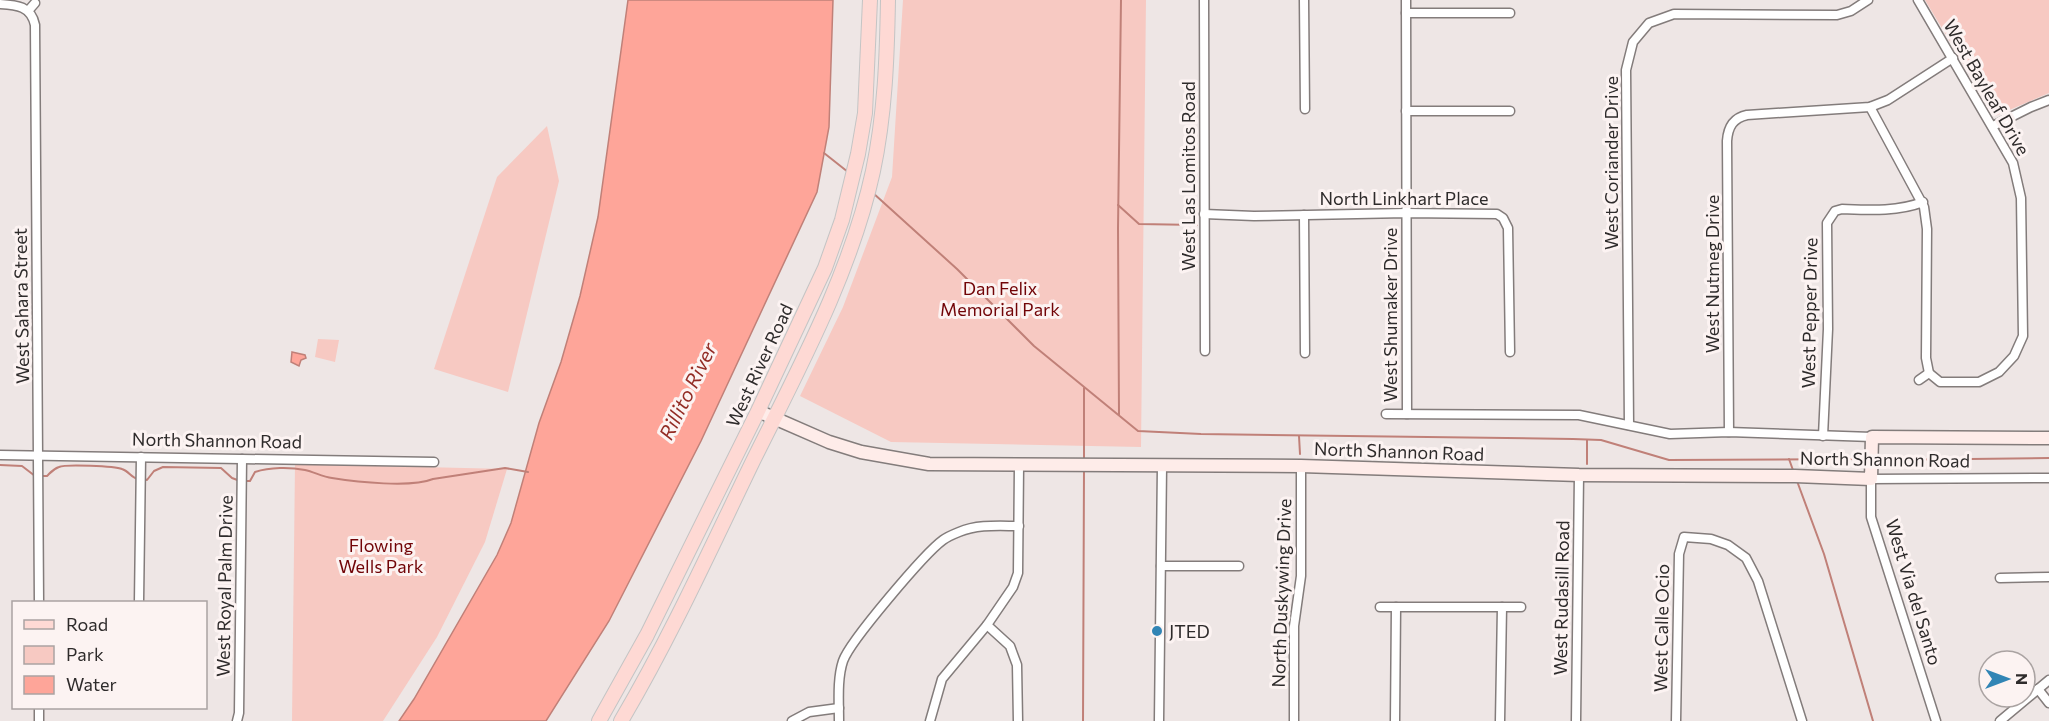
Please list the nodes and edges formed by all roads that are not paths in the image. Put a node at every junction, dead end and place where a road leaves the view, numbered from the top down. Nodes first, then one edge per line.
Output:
1 (870, 0) edge
2 (888, 0) edge
3 (1204, 0) edge
4 (1304, 0) edge
5 (1406, 0) edge
6 (1868, 0) edge
7 (1918, 0) edge
8 (36, 3) dead end
9 (0, 4) edge
10 (28, 11) junction
11 (1406, 13) junction
12 (1510, 13) dead end
13 (1953, 58) junction
14 (2049, 100) edge
15 (1870, 107) junction
16 (1305, 109) dead end
17 (1406, 111) junction
18 (1510, 111) dead end
19 (1993, 126) junction
20 (1923, 202) junction
21 (1406, 213) junction
22 (1204, 214) junction
23 (1304, 215) junction
24 (1205, 351) dead end
25 (1510, 352) dead end
26 (1305, 353) dead end
27 (1929, 373) junction
28 (1919, 380) dead end
29 (758, 411) junction
30 (1386, 414) dead end
31 (1407, 414) junction
32 (774, 418) junction
33 (1629, 425) junction
34 (1729, 432) junction
35 (1822, 436) junction
36 (1872, 437) junction
37 (2049, 438) edge
38 (0, 455) edge
39 (39, 456) junction
40 (141, 457) junction
41 (242, 459) junction
42 (434, 462) dead end
43 (1019, 466) junction
44 (1162, 466) junction
45 (1301, 466) junction
46 (1580, 475) junction
47 (2049, 478) edge
48 (1871, 479) junction
49 (1019, 526) junction
50 (1161, 566) junction
51 (1239, 566) dead end
52 (2049, 577) edge
53 (2000, 578) dead end
54 (39, 601) edge
55 (140, 601) edge
56 (1380, 607) dead end
57 (1396, 607) junction
58 (1502, 607) junction
59 (1521, 607) dead end
60 (987, 625) junction
61 (2049, 680) edge
62 (2038, 689) junction
63 (2049, 704) edge
64 (839, 708) junction
65 (238, 717) edge
66 (599, 721) edge
67 (621, 721) edge
68 (792, 721) edge
69 (839, 721) edge
70 (930, 721) edge
71 (1018, 721) edge
72 (1159, 721) edge
73 (1294, 721) edge
74 (1395, 721) edge
75 (1500, 721) edge
76 (1576, 721) edge
77 (1676, 721) edge
78 (1802, 721) edge
79 (1936, 721) edge
80 (2000, 721) edge

1 - 29 main road, West River Road
2 - 32 main road, West River Road
3 - 22 street, West Las Lomitos Road
4 - 16 street
5 - 11 street, West Shumaker Drive
6 - 33 street, West Coriander Drive
7 - 13 street, West Bayleaf Drive
8 - 10 street
9 - 10 street
10 - 39 street, West Sahara Street
11 - 12 street
11 - 17 street, West Shumaker Drive
13 - 15 street
13 - 19 street, West Bayleaf Drive
14 - 19 street
15 - 20 street
15 - 34 street, West Nutmeg Drive
17 - 18 street
17 - 21 street, West Shumaker Drive
19 - 27 street, West Bayleaf Drive
20 - 27 street
20 - 35 street, West Pepper Drive
21 - 23 street, North Linkhart Place
21 - 25 street, North Linkhart Place
21 - 31 street, West Shumaker Drive
22 - 23 street, North Linkhart Place
22 - 24 street, West Las Lomitos Road
23 - 26 street
27 - 28 street
29 - 32 street, North Shannon Road
29 - 66 main road, West River Road
30 - 31 street, North Shannon Road
31 - 33 street, North Shannon Road
32 - 43 street, North Shannon Road
32 - 67 main road, West River Road
33 - 34 street, North Shannon Road
34 - 35 street, North Shannon Road
35 - 36 street, North Shannon Road
36 - 37 street, North Shannon Road
36 - 48 street, West Via del Santo
38 - 39 street, North Shannon Road
39 - 40 street, North Shannon Road
39 - 54 street, West Sahara Street
40 - 41 street, North Shannon Road
40 - 55 street
41 - 42 street, North Shannon Road
41 - 65 street, West Royal Palm Drive
43 - 44 street, North Shannon Road
43 - 49 street
44 - 45 street, North Shannon Road
44 - 50 street
45 - 46 street, North Shannon Road
45 - 73 street, North Duskywing Drive
46 - 48 street, North Shannon Road
46 - 76 street, West Rudasill Road
47 - 48 street, North Shannon Road
48 - 79 street, West Via del Santo
49 - 60 street
49 - 64 street
50 - 51 street
50 - 72 street
52 - 53 street
56 - 57 street
57 - 58 street
57 - 74 street
58 - 59 street
58 - 75 street
60 - 70 street
60 - 71 street
61 - 62 street
62 - 63 street
62 - 80 street
64 - 68 street
64 - 69 street
77 - 78 street, West Calle Ocio

